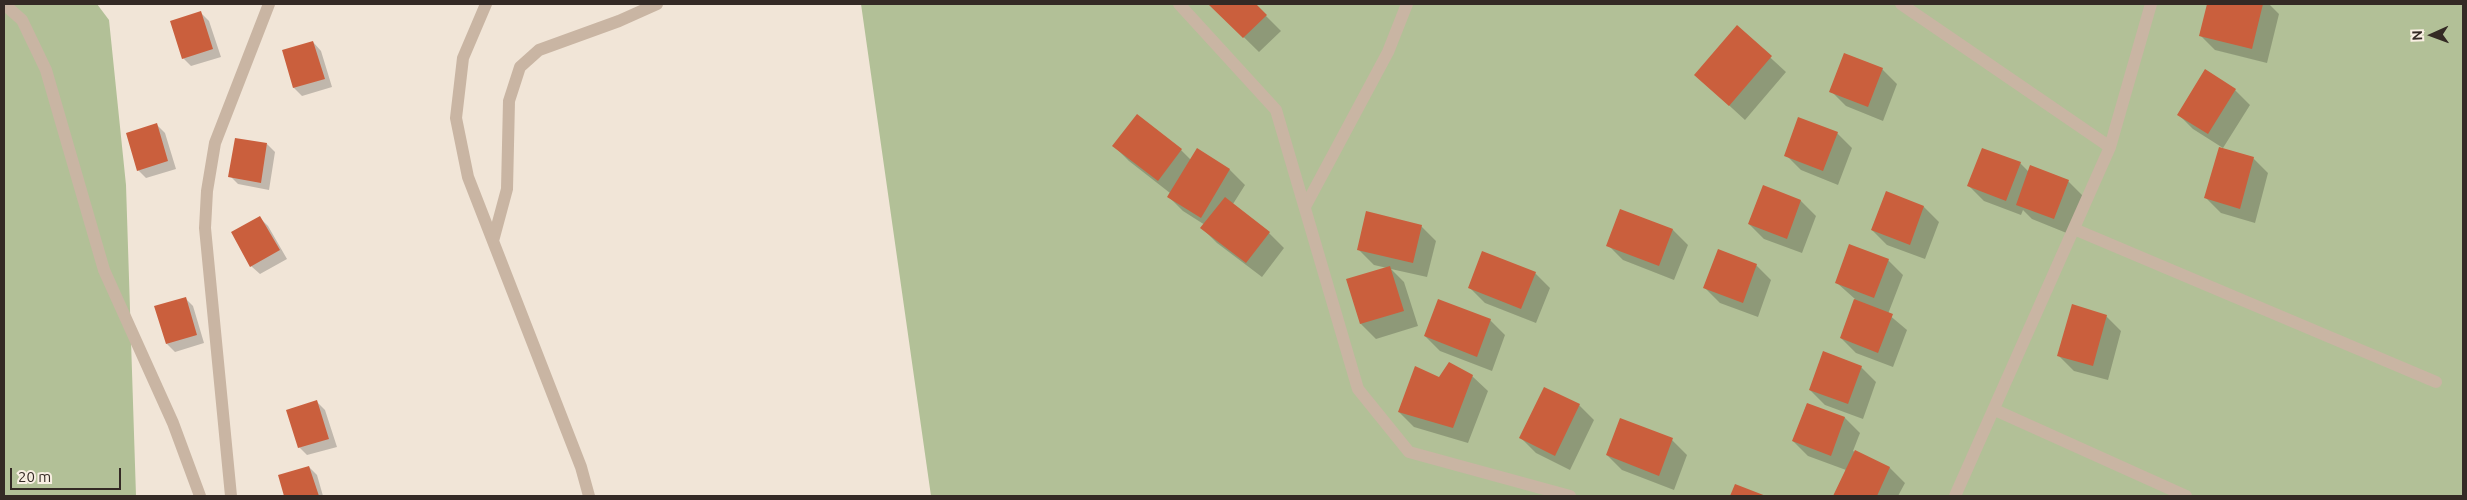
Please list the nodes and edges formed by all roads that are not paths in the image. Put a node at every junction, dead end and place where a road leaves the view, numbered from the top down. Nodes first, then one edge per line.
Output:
1 (4, 4) edge
2 (269, 4) edge
3 (486, 4) edge
4 (657, 4) edge
5 (1179, 4) edge
6 (1407, 4) edge
7 (1901, 4) edge
8 (2151, 4) edge
9 (2110, 148) junction
10 (1306, 206) junction
11 (2074, 229) junction
12 (493, 241) junction
13 (2436, 382) dead end
14 (1995, 410) junction
15 (200, 496) edge
16 (231, 496) edge
17 (589, 496) edge
18 (1570, 496) edge
19 (1955, 496) edge
20 (2186, 496) edge

1 - 15 street
2 - 16 street
3 - 12 street
4 - 12 street
5 - 10 street
6 - 10 street
7 - 9 street
8 - 9 street
9 - 11 street
10 - 18 street
11 - 13 street
11 - 14 street
12 - 17 street
14 - 19 street
14 - 20 street

